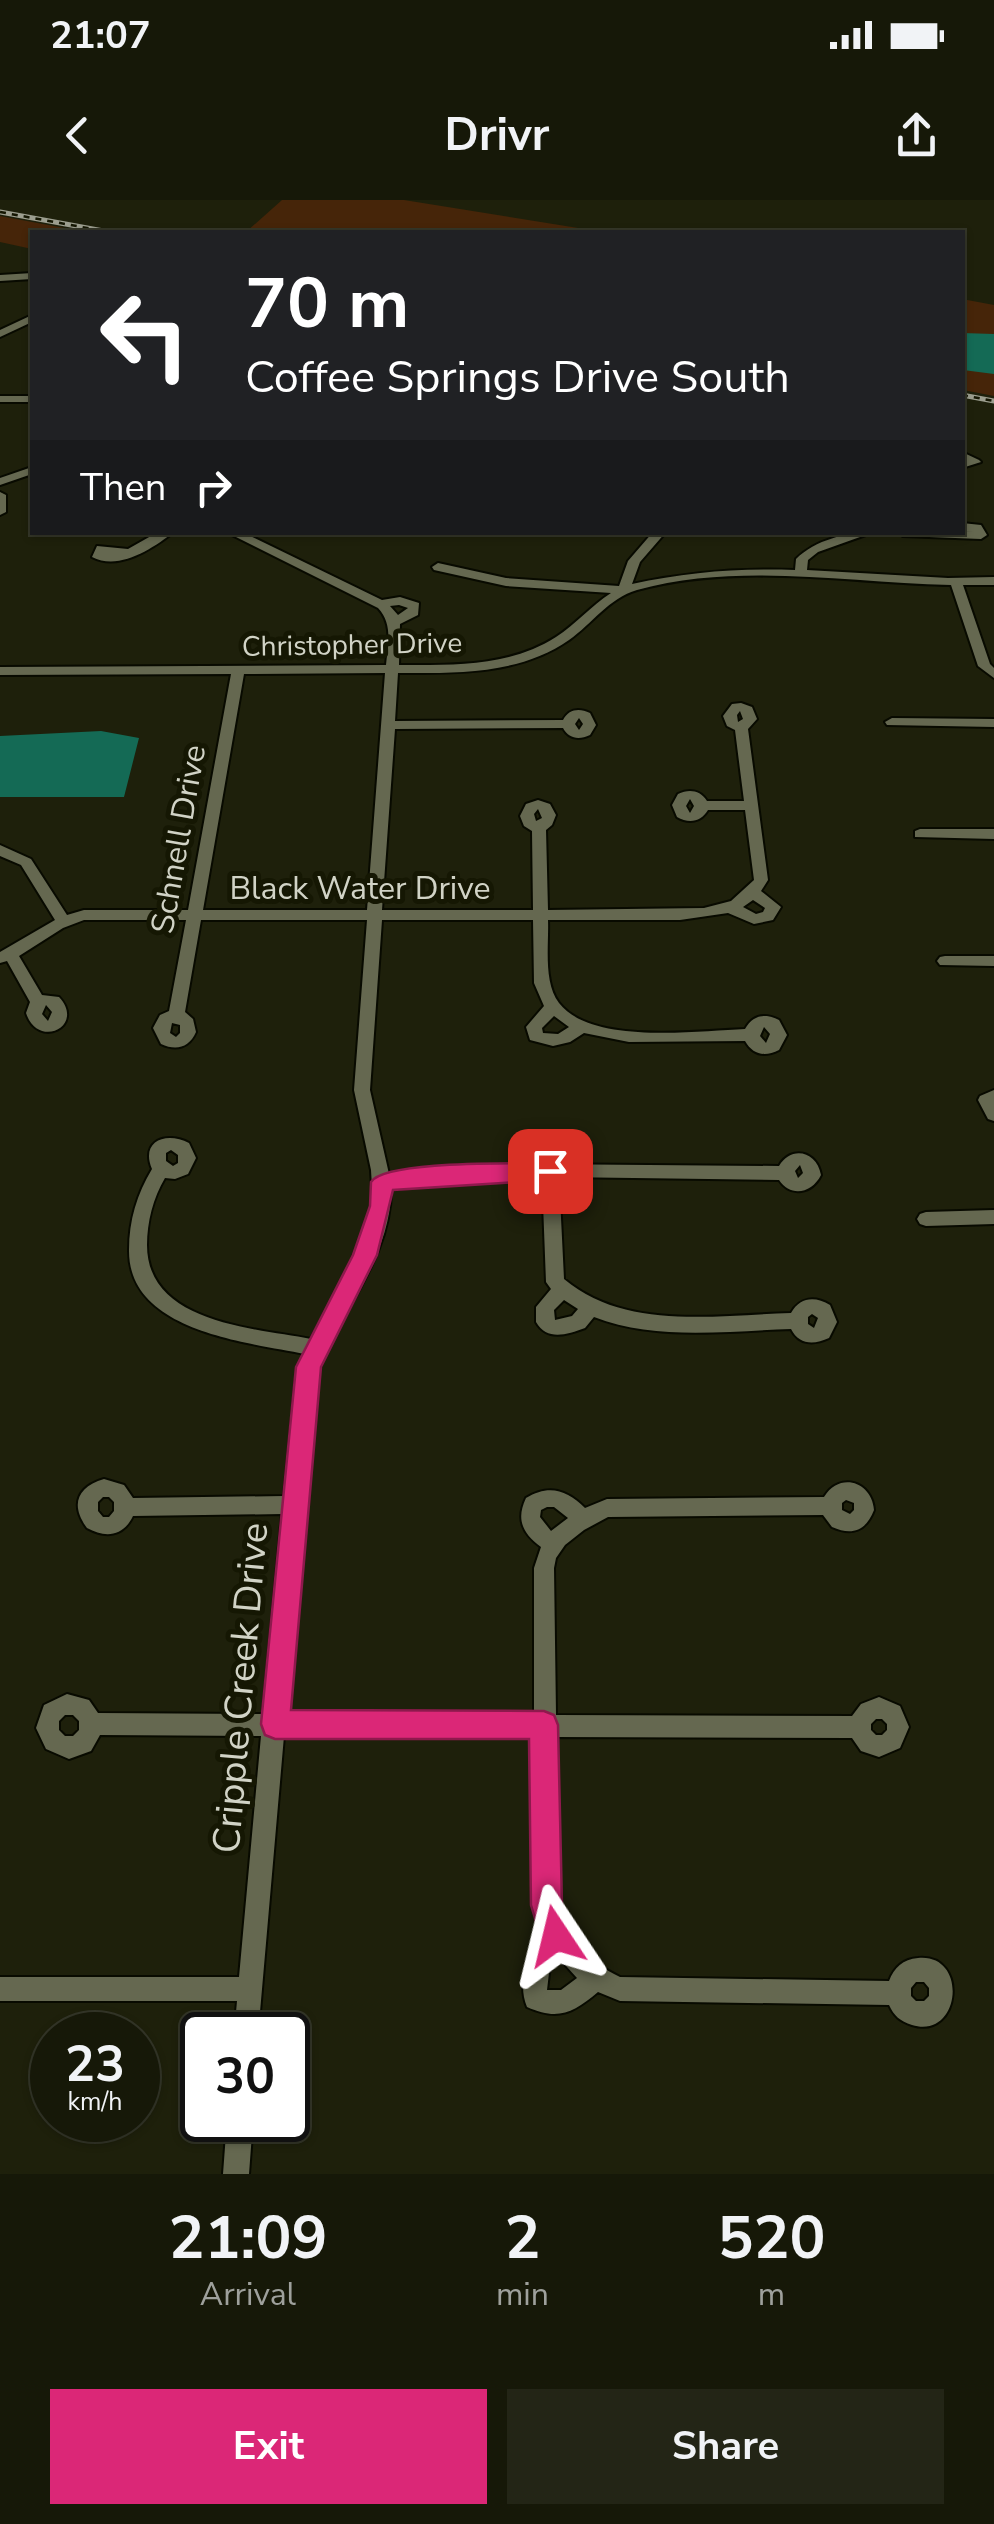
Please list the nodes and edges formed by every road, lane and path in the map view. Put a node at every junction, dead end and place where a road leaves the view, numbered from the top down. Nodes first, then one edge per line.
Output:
1 (30, 276) edge
2 (0, 278) edge
3 (30, 319) edge
4 (0, 334) edge
5 (0, 398) edge
6 (30, 399) edge
7 (30, 471) edge
8 (0, 482) edge
9 (0, 495) edge
10 (0, 512) edge
11 (162, 535) edge
12 (238, 535) edge
13 (657, 535) edge
14 (858, 535) edge
15 (125, 552) dead end
16 (438, 566) dead end
17 (801, 570) junction
18 (994, 581) edge
19 (956, 582) junction
20 (624, 590) junction
21 (380, 604) junction
22 (394, 623) junction
23 (238, 670) junction
24 (392, 670) junction
25 (0, 671) edge
26 (994, 674) edge
27 (892, 722) dead end
28 (994, 722) edge
29 (565, 724) dead end
30 (388, 725) junction
31 (741, 725) dead end
32 (704, 806) dead end
33 (752, 806) junction
34 (538, 825) dead end
35 (920, 834) dead end
36 (994, 834) edge
37 (0, 850) edge
38 (754, 893) junction
39 (731, 908) junction
40 (194, 915) junction
41 (373, 916) junction
42 (540, 916) junction
43 (63, 920) junction
44 (6, 956) edge
45 (945, 961) dead end
46 (994, 961) edge
47 (39, 1004) dead end
48 (551, 1009) junction
49 (176, 1018) dead end
50 (579, 1028) junction
51 (749, 1035) dead end
52 (994, 1096) edge
53 (994, 1115) edge
54 (162, 1169) dead end
55 (550, 1171) junction
56 (784, 1173) dead end
57 (382, 1182) junction
58 (994, 1217) edge
59 (926, 1218) dead end
60 (562, 1290) junction
61 (588, 1310) junction
62 (797, 1321) dead end
63 (316, 1348) junction
64 (293, 1505) junction
65 (830, 1506) dead end
66 (126, 1507) dead end
67 (582, 1519) junction
68 (554, 1544) junction
69 (91, 1724) dead end
70 (275, 1724) junction
71 (544, 1725) junction
72 (860, 1726) dead end
73 (556, 1936) junction
74 (594, 1979) junction
75 (250, 1988) junction
76 (0, 1989) edge
77 (899, 1993) dead end
78 (248, 2012) edge
79 (238, 2142) edge
80 (236, 2174) edge

1 - 2 street
3 - 4 street
5 - 6 street
7 - 8 street
9 - 10 street
11 - 15 street
12 - 21 street
13 - 20 street
14 - 17 street
16 - 20 street
17 - 19 street, Christopher Drive
17 - 20 street, Christopher Drive
18 - 19 street, Christopher Drive
19 - 26 street
20 - 24 street, Christopher Drive
21 - 22 street
21 - 22 street
22 - 24 street
23 - 24 street, Christopher Drive
23 - 25 street, Christopher Drive
23 - 40 street, Schnell Drive
24 - 30 street
27 - 28 street
29 - 30 street
30 - 41 street
31 - 33 street, Black Water Drive
32 - 33 street
33 - 38 street, Black Water Drive
34 - 42 street
35 - 36 street
37 - 43 street
38 - 39 street, Black Water Drive
38 - 39 street, Black Water Drive
39 - 42 street, Black Water Drive
40 - 41 street, Black Water Drive
40 - 43 street, Black Water Drive
40 - 49 street, Schnell Drive
41 - 42 street, Black Water Drive
41 - 57 street
42 - 48 street
43 - 44 street, Black Water Drive
44 - 47 street
45 - 46 street
48 - 50 street
48 - 50 street
50 - 51 street
52 - 53 street
54 - 63 street
55 - 56 street
55 - 57 street
55 - 60 street
57 - 63 street, Cripple Creek Drive
58 - 59 street
60 - 61 street
60 - 61 street
61 - 62 street
63 - 64 street, Cripple Creek Drive
64 - 66 street
64 - 70 street, Cripple Creek Drive
65 - 67 street
67 - 68 street
67 - 68 street
68 - 71 street
69 - 70 street
70 - 71 street
70 - 75 street, Cripple Creek Drive
71 - 72 street
71 - 73 street
73 - 74 street
73 - 74 street
74 - 77 street
75 - 76 street
75 - 78 street, Cripple Creek Drive
79 - 80 street

